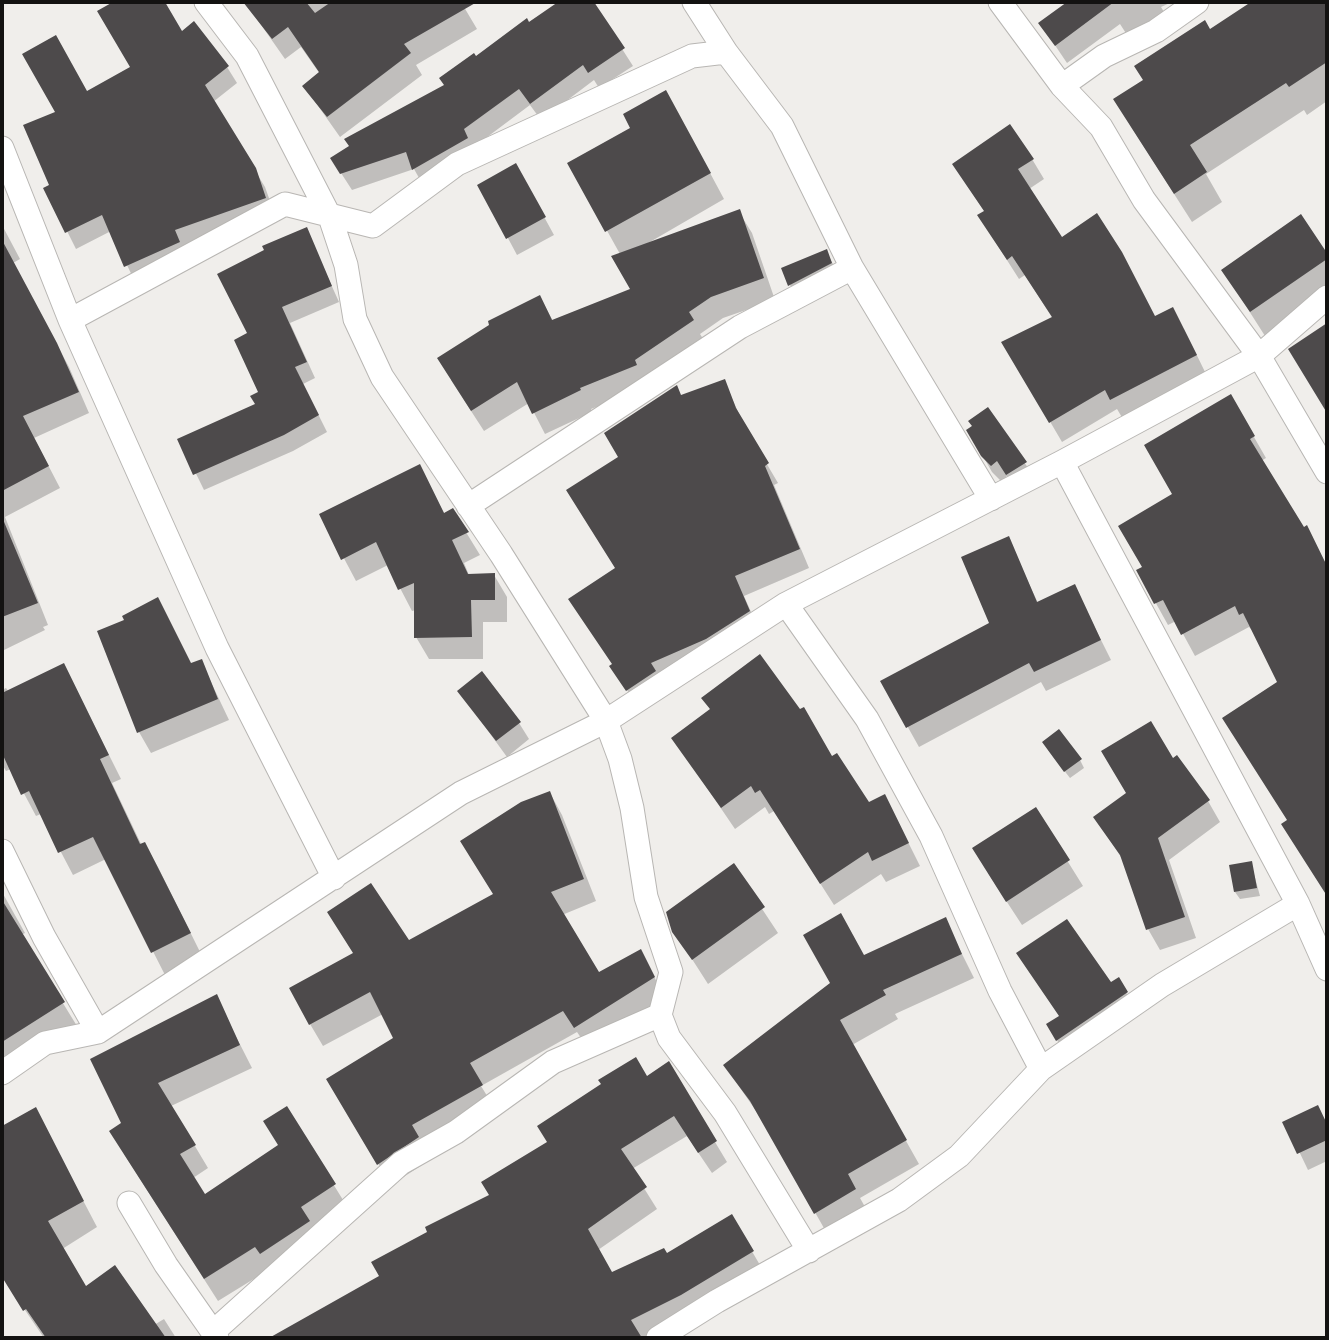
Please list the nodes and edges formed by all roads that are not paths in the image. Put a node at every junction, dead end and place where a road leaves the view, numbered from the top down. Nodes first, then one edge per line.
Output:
1 (206, 2) edge
2 (694, 2) edge
3 (1000, 2) edge
4 (1197, 2) edge
5 (726, 52) junction
6 (1062, 86) junction
7 (2, 148) edge
8 (330, 217) junction
9 (852, 268) junction
10 (1327, 297) edge
11 (70, 320) junction
12 (1259, 356) junction
13 (1062, 462) junction
14 (1327, 472) edge
15 (992, 499) junction
16 (468, 506) junction
17 (786, 604) junction
18 (606, 721) junction
19 (2, 851) edge
20 (334, 877) junction
21 (1298, 904) junction
22 (1327, 968) edge
23 (660, 1015) junction
24 (98, 1032) junction
25 (1041, 1069) junction
26 (2, 1073) edge
27 (130, 1203) dead end
28 (809, 1251) junction
29 (215, 1335) edge
30 (658, 1338) edge

1 - 8 street
2 - 5 street
3 - 6 street
4 - 6 street
5 - 8 street
5 - 9 street
6 - 12 street
7 - 11 street
8 - 11 street
8 - 16 street
9 - 15 street
9 - 16 street
10 - 12 street
11 - 20 street
12 - 13 street
12 - 14 street
13 - 15 street
13 - 21 street
15 - 17 street
16 - 18 street
17 - 18 street
17 - 25 street
18 - 20 street
18 - 23 street
19 - 24 street
20 - 24 street
21 - 22 street
21 - 25 street
23 - 28 street
23 - 29 street
24 - 26 street
25 - 28 street
27 - 29 street
28 - 30 street

